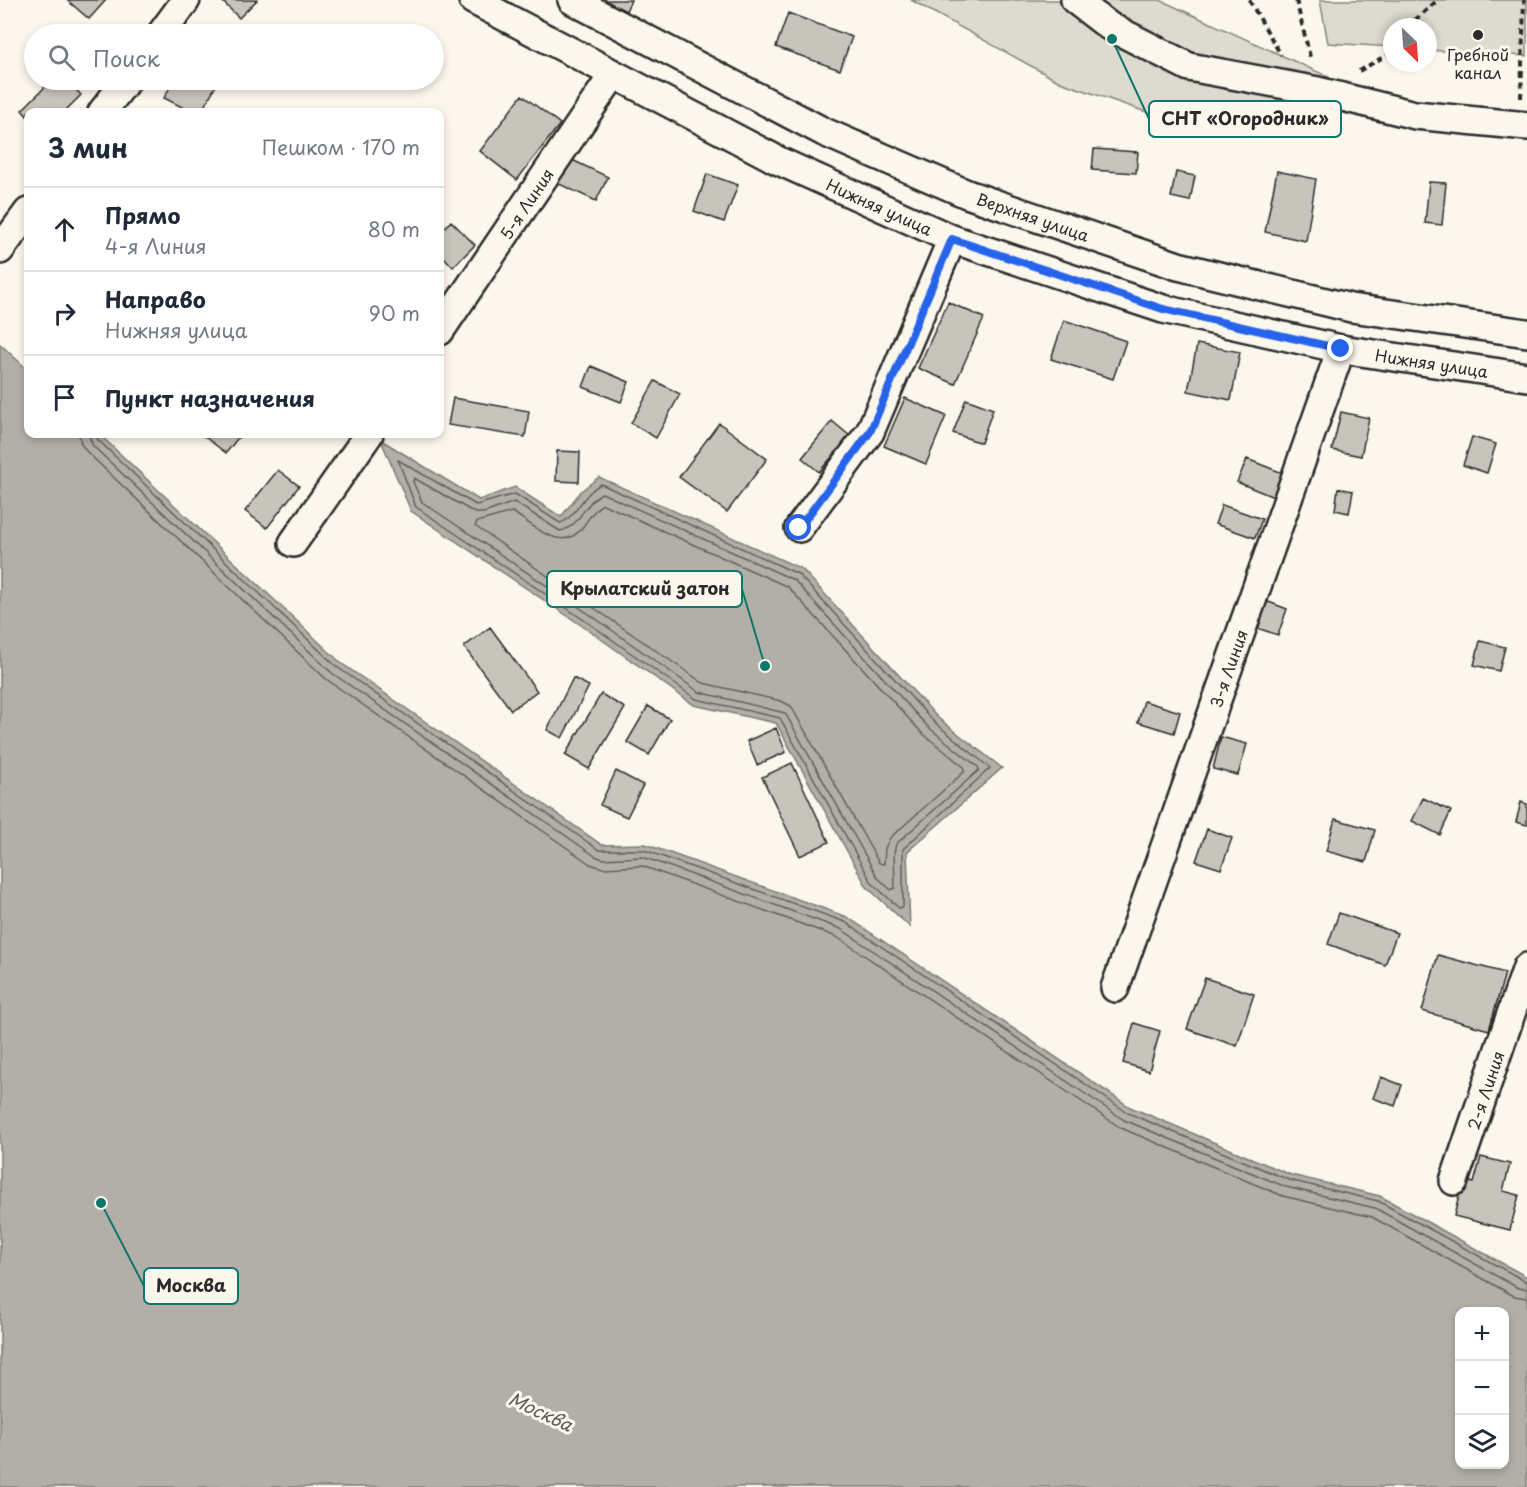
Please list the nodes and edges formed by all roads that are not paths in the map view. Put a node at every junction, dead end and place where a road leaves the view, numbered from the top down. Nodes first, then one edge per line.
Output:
1 (186, 0) edge
2 (473, 0) edge
3 (572, 0) edge
4 (1075, 0) edge
5 (168, 24) edge
6 (613, 75) junction
7 (119, 90) edge
8 (105, 108) edge
9 (1523, 126) edge
10 (24, 217) edge
11 (952, 239) junction
12 (0, 250) edge
13 (444, 325) edge
14 (1527, 333) edge
15 (1341, 349) junction
16 (1527, 377) edge
17 (366, 438) edge
18 (799, 528) dead end
19 (293, 543) dead end
20 (1527, 967) edge
21 (1116, 988) dead end
22 (1454, 1181) dead end

1 - 5 street
2 - 6 street, Нижняя улица
3 - 14 street, Верхняя улица
4 - 9 street
6 - 11 street, Нижняя улица
6 - 13 street, 5-я Линия
7 - 8 street
10 - 12 street
11 - 15 street, Нижняя улица
11 - 18 street
15 - 16 street, Нижняя улица
15 - 21 street, 3-я Линия
17 - 19 street
20 - 22 street, 2-я Линия

